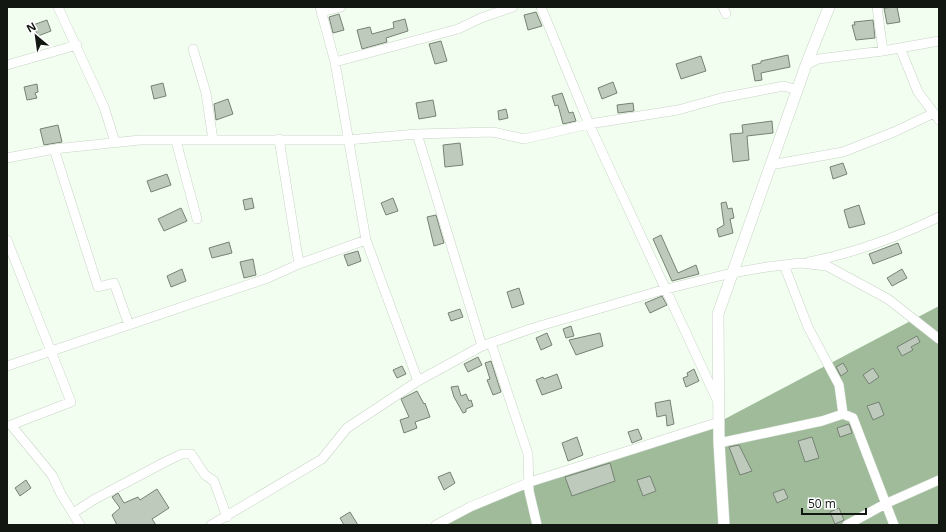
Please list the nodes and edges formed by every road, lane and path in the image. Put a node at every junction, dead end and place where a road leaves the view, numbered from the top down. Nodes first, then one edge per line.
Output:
1 (58, 7) edge
2 (341, 7) edge
3 (513, 7) edge
4 (542, 7) edge
5 (829, 7) edge
6 (877, 7) edge
7 (321, 10) edge
8 (939, 41) edge
9 (77, 45) junction
10 (193, 48) dead end
11 (900, 48) junction
12 (883, 51) junction
13 (335, 62) junction
14 (806, 65) junction
15 (7, 66) edge
16 (797, 90) junction
17 (936, 117) edge
18 (589, 124) junction
19 (417, 134) junction
20 (279, 139) junction
21 (213, 140) junction
22 (347, 140) junction
23 (176, 141) junction
24 (115, 142) junction
25 (54, 149) junction
26 (7, 158) edge
27 (770, 165) junction
28 (939, 217) edge
29 (197, 219) dead end
30 (7, 240) edge
31 (366, 240) junction
32 (800, 263) junction
33 (299, 264) junction
34 (784, 265) junction
35 (732, 273) junction
36 (666, 288) junction
37 (129, 325) junction
38 (939, 339) edge
39 (486, 345) junction
40 (50, 351) junction
41 (7, 366) edge
42 (418, 381) junction
43 (719, 403) junction
44 (843, 414) junction
45 (719, 422) junction
46 (719, 443) junction
47 (939, 480) edge
48 (530, 482) junction
49 (885, 504) junction
50 (73, 513) junction
51 (227, 517) junction
52 (80, 525) edge
53 (211, 525) edge
54 (436, 525) edge
55 (537, 525) edge
56 (724, 525) edge
57 (847, 525) edge
58 (894, 525) edge

1 - 9 street
2 - 7 street
3 - 13 street
4 - 18 street
5 - 14 street
6 - 12 street
7 - 13 street
8 - 11 street
9 - 15 street
9 - 24 street
10 - 21 street
11 - 12 street
11 - 17 street
12 - 14 street
13 - 22 street
14 - 16 street
16 - 18 street
16 - 27 street
17 - 27 street
18 - 19 street
18 - 36 street
19 - 22 street
19 - 39 street
20 - 21 street
20 - 22 street
20 - 33 street
21 - 23 street
22 - 31 street
23 - 24 street
23 - 29 street
24 - 25 street
25 - 26 street
25 - 37 street
27 - 35 street
28 - 32 street
30 - 40 street
31 - 33 street
31 - 42 street
32 - 34 street
32 - 38 street
33 - 37 street
34 - 35 street
34 - 44 street
35 - 36 street
35 - 43 street
36 - 39 street
36 - 43 street
37 - 40 street
39 - 42 street
39 - 48 street
40 - 41 street
40 - 50 street
42 - 51 street
43 - 45 street
44 - 46 street
44 - 49 street
45 - 46 street
45 - 48 street
46 - 56 street
47 - 49 street
48 - 54 street
48 - 55 street
49 - 57 street
49 - 58 street
50 - 51 street
50 - 52 street
51 - 53 street

